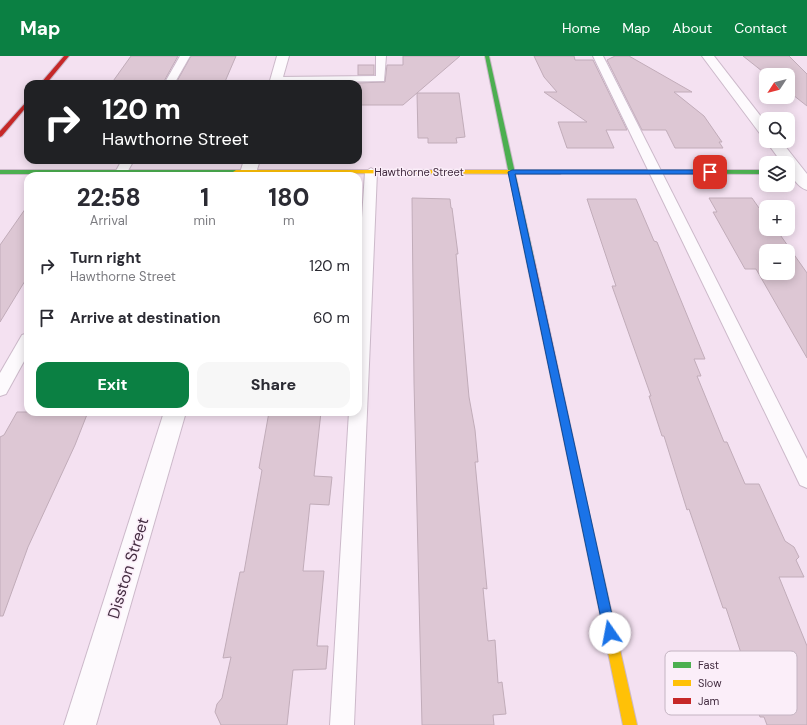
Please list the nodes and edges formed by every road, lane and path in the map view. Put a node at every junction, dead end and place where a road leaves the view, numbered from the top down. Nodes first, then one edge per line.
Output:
1 (67, 56) edge
2 (185, 56) edge
3 (283, 56) edge
4 (382, 56) edge
5 (487, 56) edge
6 (598, 56) edge
7 (708, 56) edge
8 (46, 80) edge
9 (171, 80) edge
10 (276, 80) edge
11 (346, 80) edge
12 (24, 107) edge
13 (759, 123) edge
14 (0, 135) edge
15 (778, 148) edge
16 (249, 169) edge
17 (0, 172) edge
18 (24, 172) edge
19 (172, 172) edge
20 (371, 172) junction
21 (512, 172) junction
22 (654, 172) junction
23 (759, 172) edge
24 (797, 172) edge
25 (807, 185) edge
26 (362, 338) edge
27 (24, 346) edge
28 (0, 389) edge
29 (174, 416) edge
30 (358, 416) edge
31 (807, 479) edge
32 (80, 725) edge
33 (342, 725) edge
34 (630, 725) edge

1 - 8 street
2 - 9 lane
3 - 10 street
4 - 11 lane
5 - 21 street
6 - 22 lane
7 - 13 street
12 - 14 street
15 - 24 street
16 - 19 street, Hawthorne Street
16 - 20 street, Hawthorne Street
17 - 18 street, Hawthorne Street
20 - 21 street, Hawthorne Street
20 - 26 lane
21 - 22 street, Hawthorne Street
21 - 34 street
22 - 23 street, Hawthorne Street
22 - 31 lane
24 - 25 street
27 - 28 lane
29 - 32 street, Disston Street
30 - 33 lane

